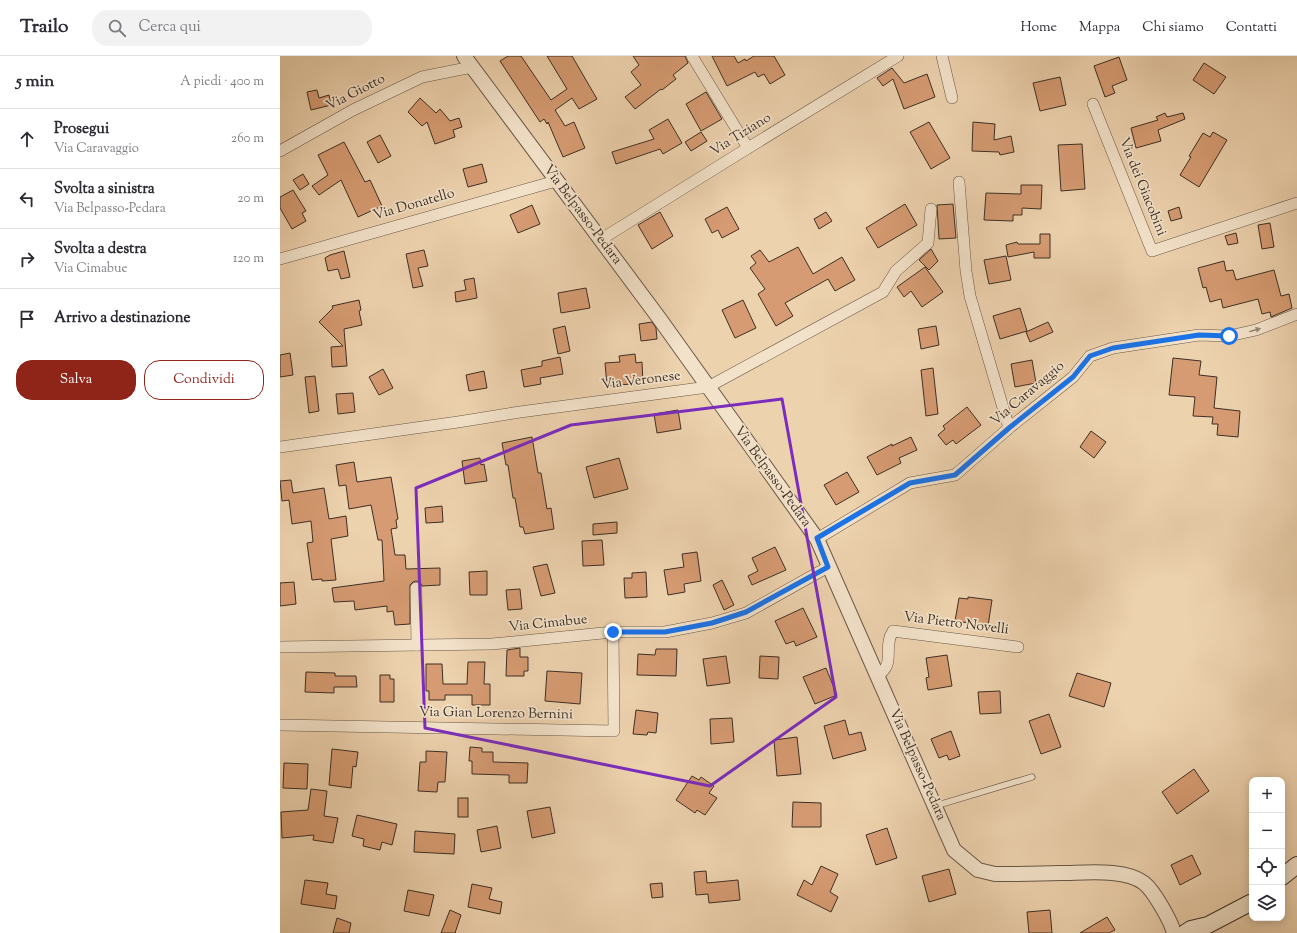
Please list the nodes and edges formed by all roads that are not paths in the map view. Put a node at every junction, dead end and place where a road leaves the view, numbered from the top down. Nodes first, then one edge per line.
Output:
1 (692, 56) edge
2 (898, 56) edge
3 (942, 56) edge
4 (468, 62) edge
5 (952, 98) dead end
6 (1093, 104) dead end
7 (748, 148) junction
8 (280, 151) edge
9 (556, 181) junction
10 (959, 182) dead end
11 (1297, 203) edge
12 (931, 209) dead end
13 (600, 240) junction
14 (280, 259) edge
15 (1297, 314) edge
16 (708, 387) junction
17 (1009, 428) junction
18 (280, 447) edge
19 (817, 538) junction
20 (828, 567) junction
21 (416, 588) dead end
22 (613, 632) junction
23 (418, 645) junction
24 (1018, 647) dead end
25 (280, 648) edge
26 (877, 676) junction
27 (280, 725) edge
28 (1032, 777) dead end
29 (935, 806) junction
30 (1297, 865) edge
31 (1285, 875) edge
32 (1249, 903) edge
33 (1249, 904) edge
34 (1184, 931) edge
35 (1214, 933) edge

1 - 7 street
2 - 7 street, Via Tiziano
3 - 5 street
4 - 8 street, Via Giotto
4 - 9 street, Via Belpasso-Pedara
6 - 11 street, Via dei Giacobini
7 - 13 street, Via Tiziano
9 - 13 street, Via Belpasso-Pedara
9 - 14 street, Via Donatello
10 - 17 street
12 - 16 street, Via Veronese
13 - 16 street, Via Belpasso-Pedara
17 -> 15 street, Via Caravaggio
16 - 18 street, Via Veronese
16 - 19 street, Via Belpasso-Pedara
17 - 19 street, Via Caravaggio
19 - 20 street, Via Belpasso-Pedara
20 - 22 street, Via Cimabue
20 - 26 street, Via Belpasso-Pedara
21 - 23 street
22 - 23 street, Via Cimabue
22 - 27 street, Via Gian Lorenzo Bernini
23 - 25 street, Via Cimabue
24 - 26 street, Via Pietro Novelli
26 - 29 street, Via Belpasso-Pedara
28 - 29 lane
29 - 34 street, Via Belpasso-Pedara
30 - 31 main road
32 - 34 main road
33 - 35 main road

